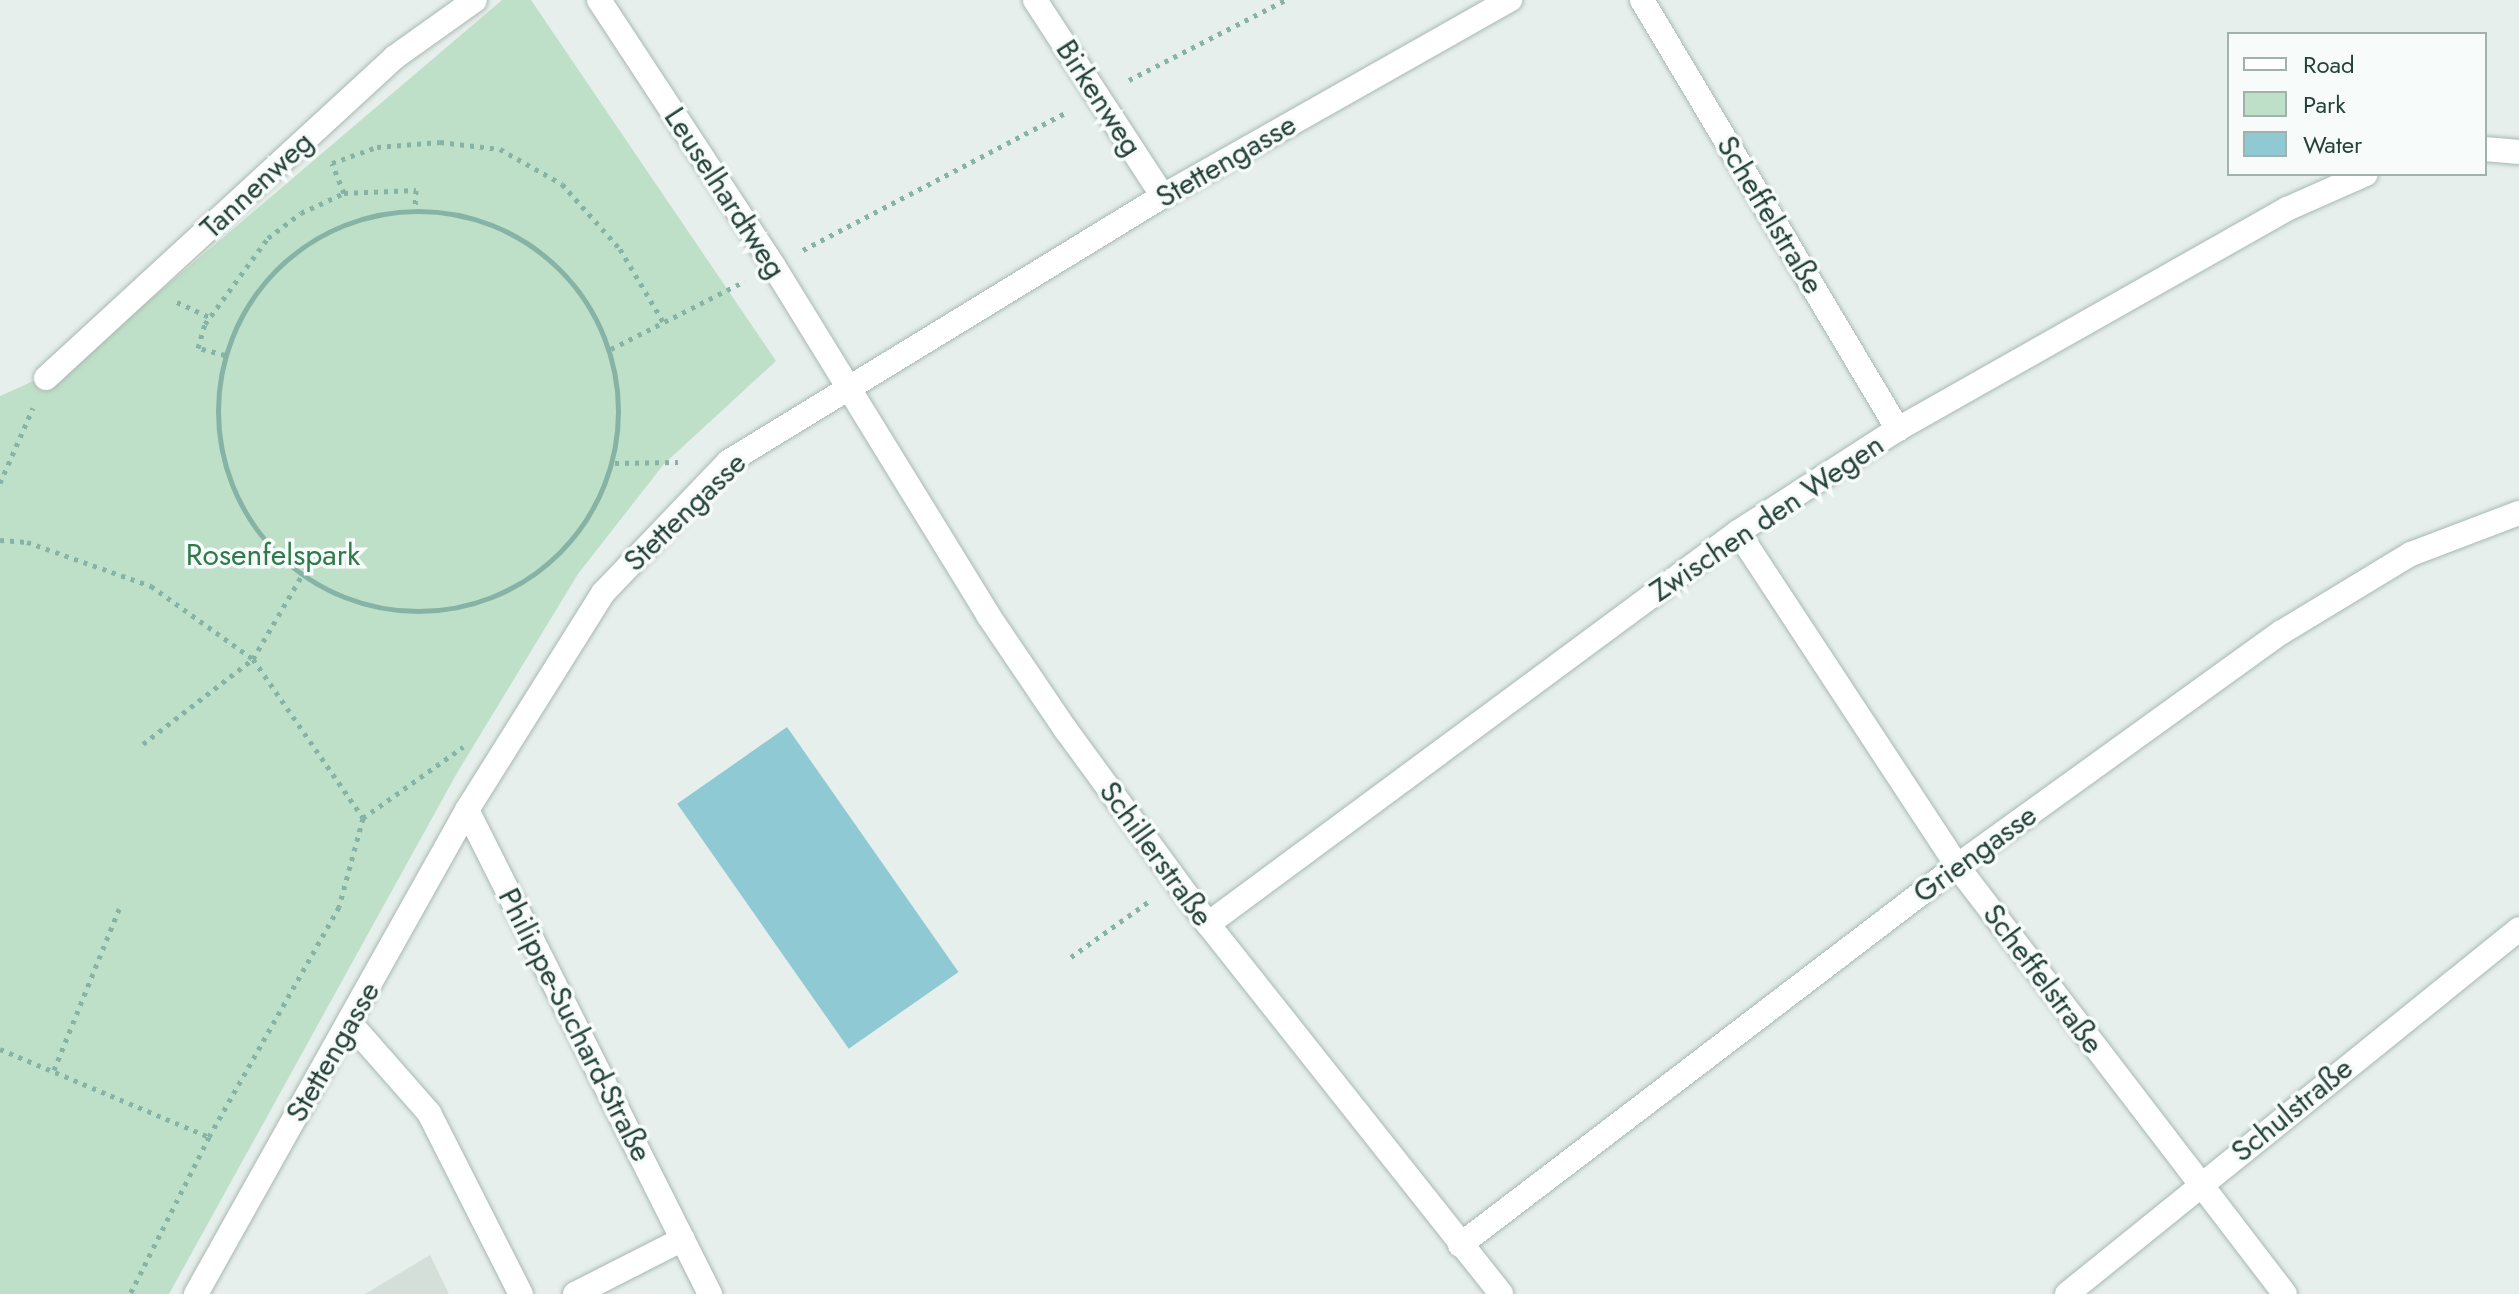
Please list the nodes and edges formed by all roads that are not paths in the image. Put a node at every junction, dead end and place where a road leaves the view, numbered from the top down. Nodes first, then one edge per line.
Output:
1 (475, 0) edge
2 (599, 0) edge
3 (1035, 0) edge
4 (1510, 0) edge
5 (1642, 0) edge
6 (2487, 149) edge
7 (2519, 152) edge
8 (2361, 176) edge
9 (1163, 196) junction
10 (46, 378) road end
11 (849, 387) junction
12 (1898, 429) junction
13 (2519, 513) edge
14 (1738, 532) junction
15 (467, 810) junction
16 (1957, 866) junction
17 (1208, 924) junction
18 (2519, 929) edge
19 (350, 1023) junction
20 (2199, 1185) junction
21 (683, 1239) junction
22 (1460, 1245) junction
23 (196, 1294) edge
24 (521, 1294) edge
25 (575, 1294) edge
26 (710, 1294) edge
27 (1501, 1294) edge
28 (2067, 1294) edge
29 (2285, 1294) edge

1 - 10 street, Tannenweg
2 - 11 street, Leuselhardtweg
3 - 9 street, Birkenweg
4 - 9 street, Stettengasse
5 - 12 street, Scheffelstraße
6 - 7 street
8 - 12 street, Zwischen den Wegen
9 - 11 street, Stettengasse
11 - 15 street, Stettengasse
11 - 17 street, Schillerstraße
12 - 14 street, Zwischen den Wegen
13 - 16 street, Griengasse
14 - 16 street, Scheffelstraße
14 - 17 street, Zwischen den Wegen
15 - 19 street, Stettengasse
15 - 21 street, Philippe-Suchard-Straße
16 - 20 street, Scheffelstraße
16 - 22 street, Griengasse
17 - 22 street, Schillerstraße
18 - 20 street, Schulstraße
19 - 23 street, Stettengasse
19 - 24 street
20 - 28 street, Schulstraße
20 - 29 street, Scheffelstraße
21 - 25 street
21 - 26 street, Philippe-Suchard-Straße
22 - 27 street, Schillerstraße

